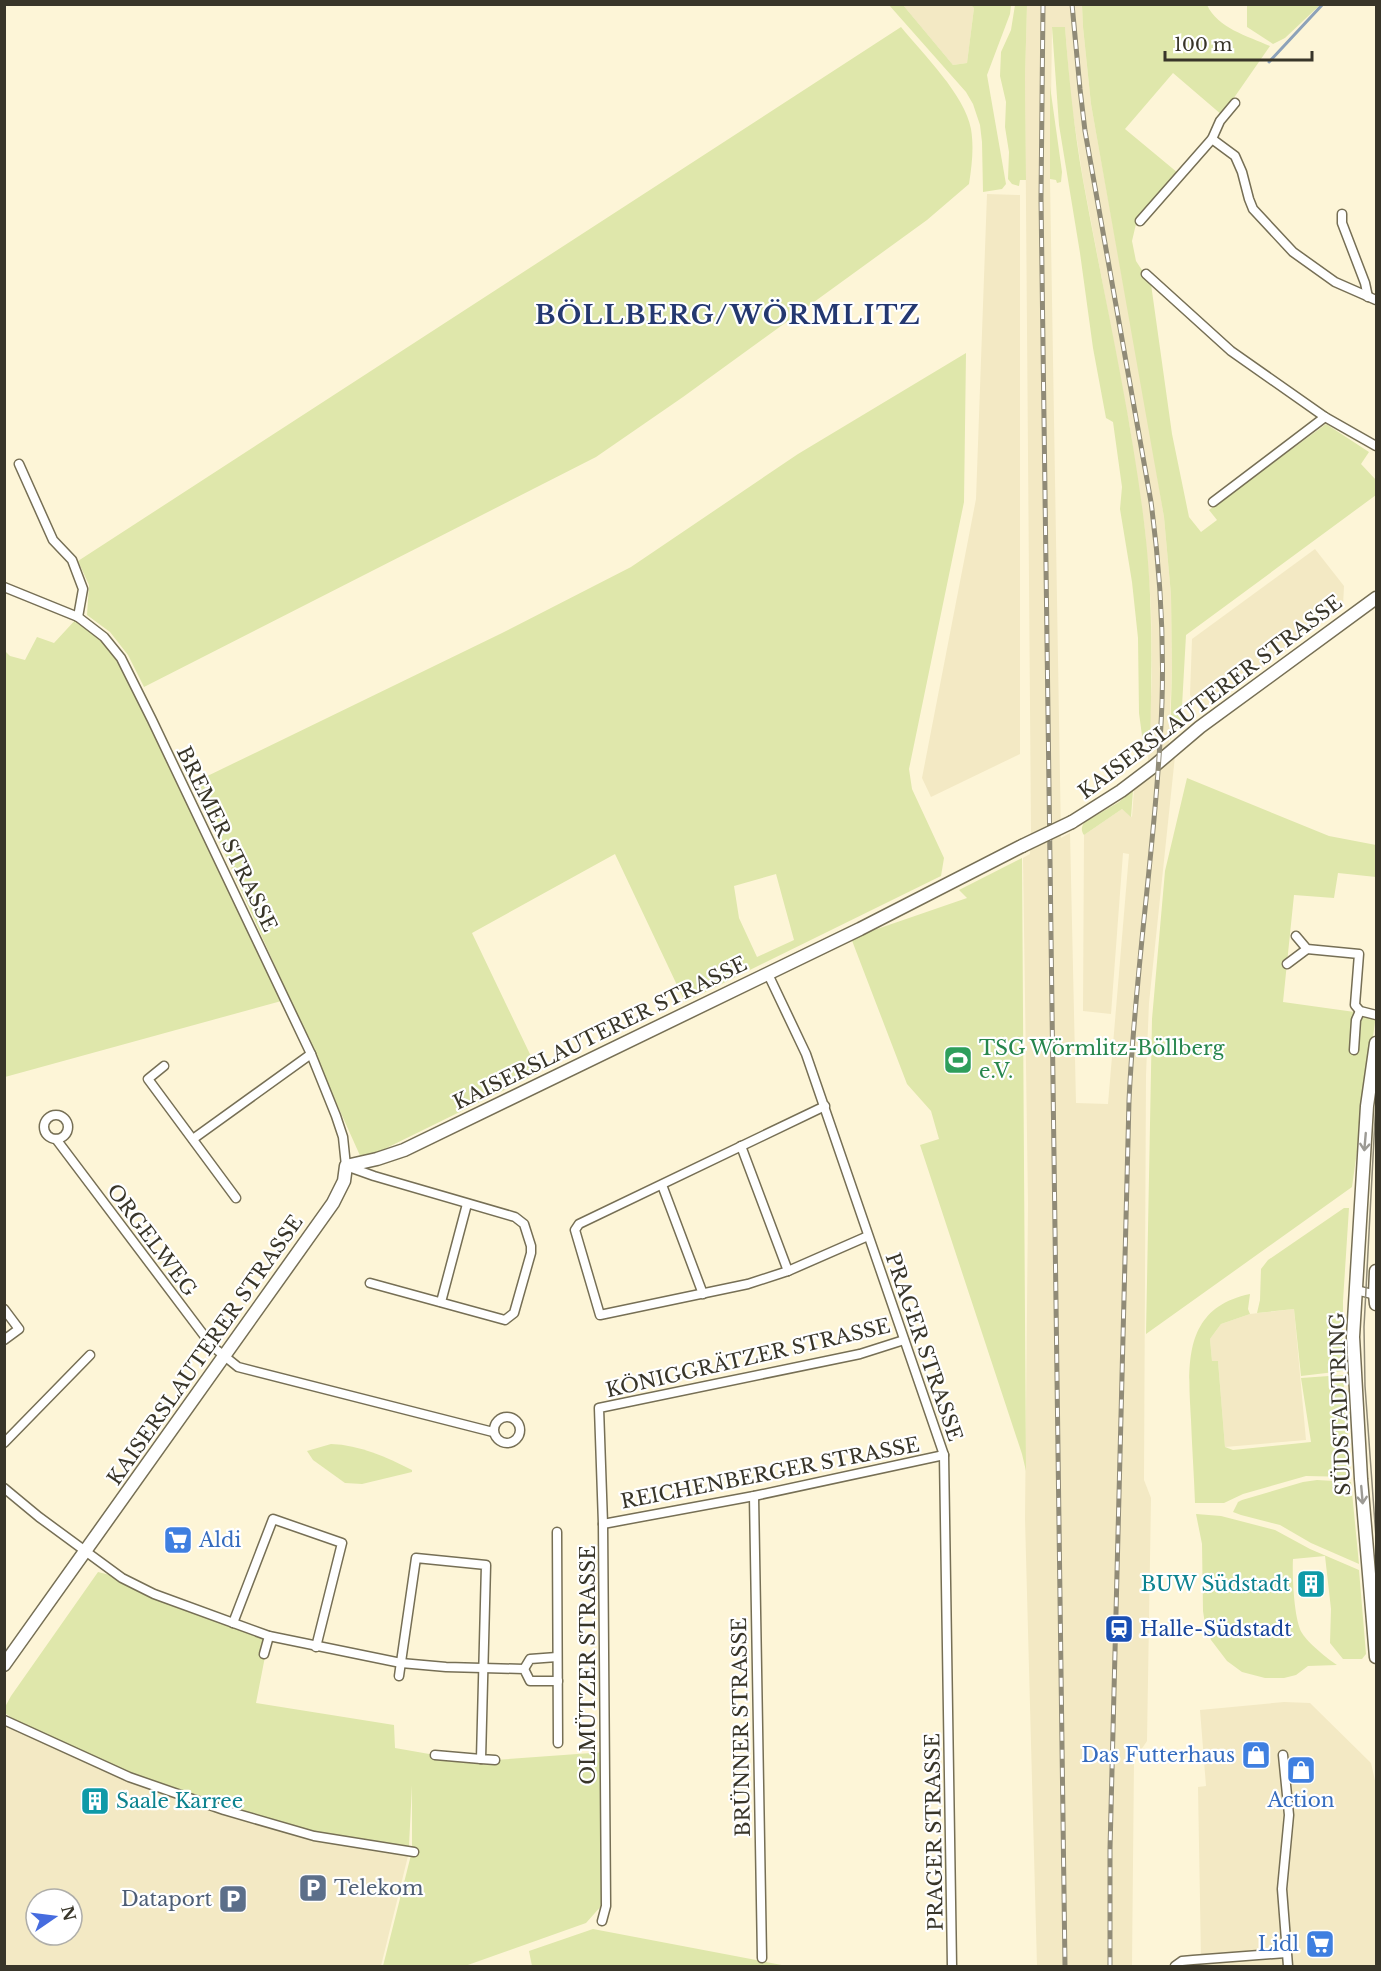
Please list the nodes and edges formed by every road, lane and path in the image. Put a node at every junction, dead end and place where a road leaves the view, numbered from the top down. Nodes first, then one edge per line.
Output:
1 (1236, 103) dead end
2 (1212, 139) junction
3 (1342, 214) dead end
4 (1140, 221) dead end
5 (1146, 274) dead end
6 (1372, 298) edge
7 (1325, 417) junction
8 (1377, 447) edge
9 (19, 464) dead end
10 (1213, 502) dead end
11 (4, 587) edge
12 (1377, 598) edge
13 (78, 617) junction
14 (1296, 936) dead end
15 (1307, 949) junction
16 (1287, 964) dead end
17 (768, 974) junction
18 (1360, 1011) junction
19 (1377, 1015) edge
20 (1377, 1043) edge
21 (1354, 1050) dead end
22 (311, 1054) junction
23 (164, 1066) dead end
24 (825, 1106) junction
25 (56, 1139) dead end
26 (193, 1139) junction
27 (741, 1146) junction
28 (346, 1166) junction
29 (662, 1185) junction
30 (236, 1198) dead end
31 (467, 1204) junction
32 (868, 1236) junction
33 (788, 1271) junction
34 (1377, 1271) edge
35 (370, 1283) dead end
36 (1356, 1290) junction
37 (704, 1294) junction
38 (1376, 1298) edge
39 (441, 1302) junction
40 (4, 1309) edge
41 (4, 1340) edge
42 (904, 1340) junction
43 (90, 1355) dead end
44 (224, 1358) junction
45 (599, 1408) joint
46 (493, 1432) dead end
47 (4, 1443) edge
48 (944, 1455) junction
49 (4, 1488) edge
50 (753, 1496) junction
51 (603, 1524) junction
52 (557, 1532) dead end
53 (85, 1552) junction
54 (233, 1623) junction
55 (268, 1636) junction
56 (316, 1647) junction
57 (264, 1654) dead end
58 (557, 1657) junction
59 (1377, 1657) edge
60 (401, 1663) junction
61 (4, 1665) edge
62 (484, 1668) junction
63 (524, 1669) junction
64 (399, 1676) dead end
65 (558, 1681) junction
66 (4, 1720) edge
67 (558, 1743) dead end
68 (435, 1755) dead end
69 (1283, 1755) dead end
70 (481, 1758) junction
71 (495, 1760) dead end
72 (414, 1852) dead end
73 (602, 1922) dead end
74 (1286, 1953) junction
75 (762, 1958) dead end
76 (952, 1966) edge
77 (1175, 1966) edge
78 (1288, 1966) edge

1 - 2 street
2 - 4 street
2 - 6 street
3 - 6 street
5 - 7 street
7 - 8 street
7 - 10 street
9 - 13 street
11 - 13 street, BREMER STRASSE
12 - 17 street, KAISERSLAUTERER STRASSE, bridge
13 - 22 street, BREMER STRASSE
14 - 15 street
15 - 16 street
15 - 18 street
17 - 24 street, PRAGER STRASSE
17 - 28 street, KAISERSLAUTERER STRASSE
18 - 19 street
18 - 21 street
20 -> 36 street, SÜDSTADTRING
22 - 26 street
22 - 28 street, BREMER STRASSE
23 - 26 street
24 - 27 street
24 - 32 street, PRAGER STRASSE
25 - 44 street, ORGELWEG
26 - 30 street
27 - 29 street
27 - 33 street
28 - 31 street
28 - 44 street, KAISERSLAUTERER STRASSE
29 - 37 street
29 - 37 street
31 - 39 street
31 - 39 street
32 - 33 street
32 - 42 street, PRAGER STRASSE
33 - 37 street
34 - 38 street
35 - 39 street
36 - 38 street
36 -> 59 street, SÜDSTADTRING
40 - 41 street
42 - 45 street, KÖNIGGRÄTZER STRASSE
42 - 48 street, PRAGER STRASSE
43 - 47 street
44 - 46 street
44 - 53 street, KAISERSLAUTERER STRASSE
45 - 51 street, OLMÜTZER STRASSE
48 - 50 street, REICHENBERGER STRASSE
48 - 76 street, PRAGER STRASSE
49 - 53 street
50 - 51 street, REICHENBERGER STRASSE
50 - 75 street, BRÜNNER STRASSE
51 - 73 street, OLMÜTZER STRASSE
52 - 58 street
53 - 54 street
53 - 61 street, KAISERSLAUTERER STRASSE
54 - 55 street
54 - 56 street
55 - 56 street
55 - 57 street
56 - 60 street
58 - 63 street
58 - 65 street
60 - 62 street
60 - 62 street
60 - 64 street
62 - 63 street
62 - 70 street
63 - 65 street
65 - 67 street
66 - 72 street
68 - 70 street
69 - 74 street
70 - 71 street
74 - 77 street
74 - 78 street

